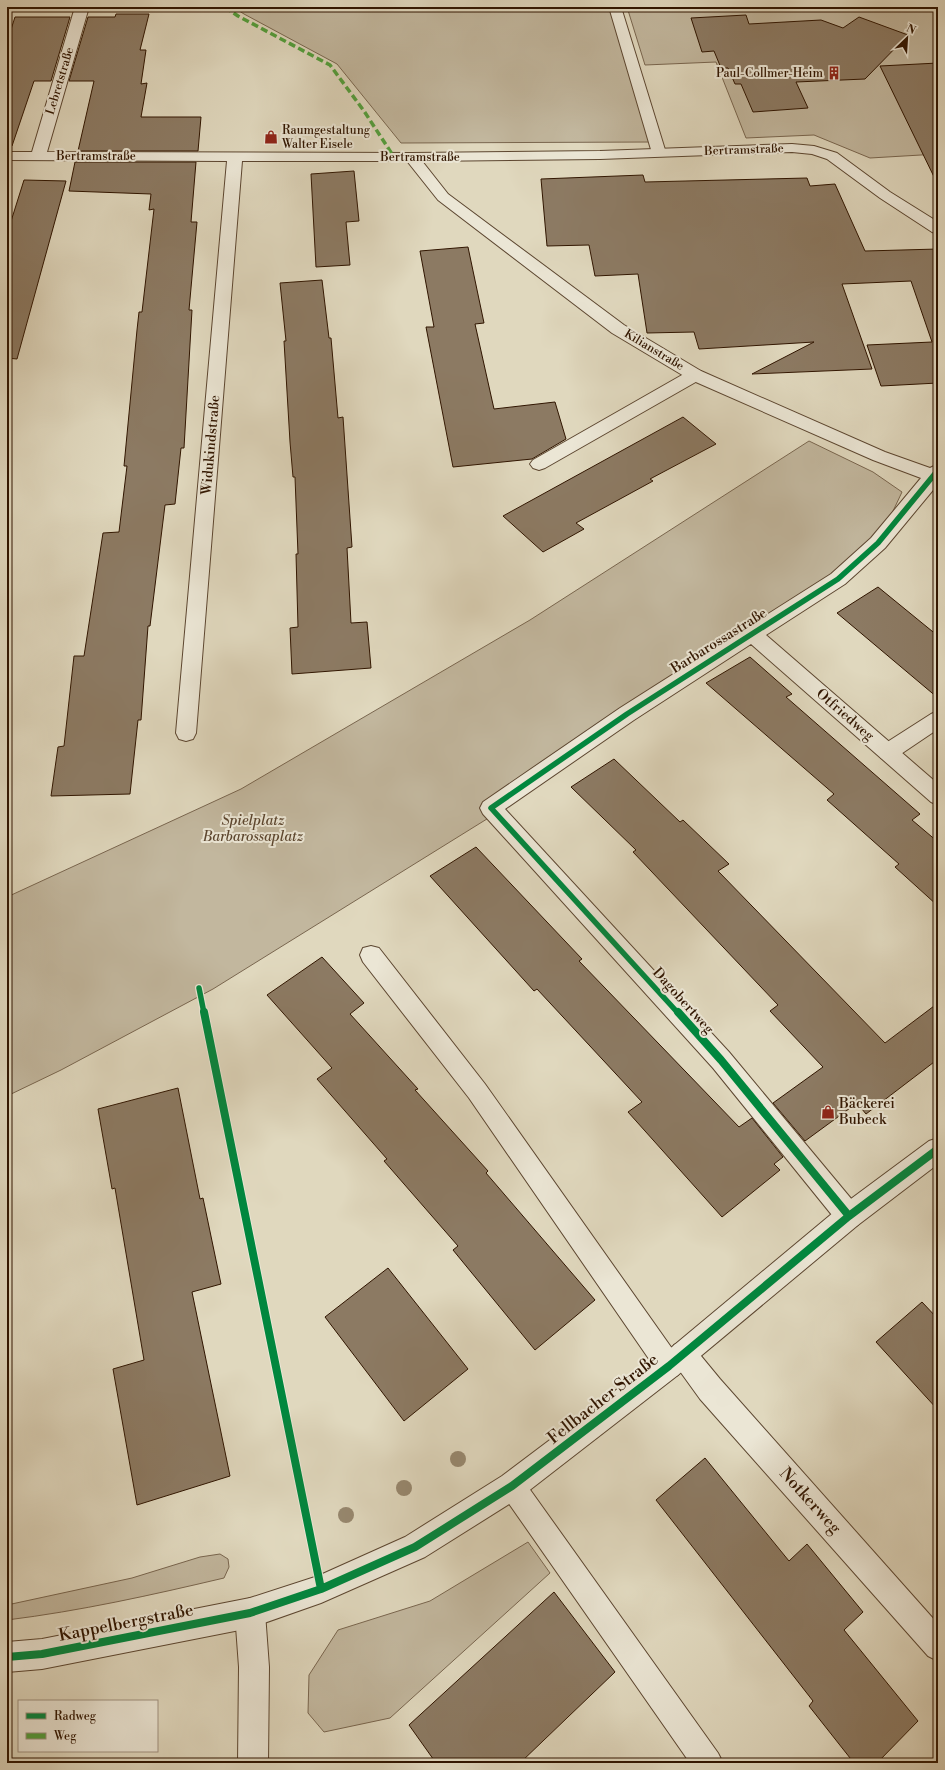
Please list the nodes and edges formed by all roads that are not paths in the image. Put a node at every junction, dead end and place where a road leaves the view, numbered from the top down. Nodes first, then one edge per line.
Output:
1 (82, 7) edge
2 (615, 7) edge
3 (659, 153) junction
4 (7, 156) edge
5 (38, 156) junction
6 (235, 157) junction
7 (411, 157) junction
8 (938, 229) edge
9 (695, 375) junction
10 (539, 464) dead end
11 (936, 475) edge
12 (752, 634) junction
13 (938, 719) edge
14 (186, 734) dead end
15 (888, 752) junction
16 (938, 796) edge
17 (491, 808) joint
18 (371, 955) dead end
19 (938, 1149) edge
20 (849, 1216) junction
21 (676, 1360) junction
22 (512, 1486) junction
23 (250, 1613) junction
24 (938, 1646) edge
25 (7, 1657) edge
26 (254, 1763) edge
27 (708, 1763) edge

1 - 5 street, Lebretstraße
2 - 3 lane
3 - 7 street, Bertramstraße
3 - 8 street, Bertramstraße
4 - 5 street, Bertramstraße
5 - 6 street, Bertramstraße
6 - 7 street, Bertramstraße
6 - 14 street, Widukindstraße
7 - 9 street, Kilianstraße
9 - 10 lane
9 - 11 street, Kilianstraße
11 - 12 street, Barbarossastraße
12 - 15 street, Otfriedweg
12 - 17 street, Barbarossastraße
13 - 15 lane
15 - 16 street, Otfriedweg
17 - 20 street, Dagobertweg
18 - 21 lane
19 - 20 street, Fellbacher Straße
20 - 21 street, Fellbacher Straße
21 - 22 street, Fellbacher Straße
21 - 24 street, Notkerweg
22 - 23 street, Fellbacher Straße
22 - 27 lane
23 - 25 street, Kappelbergstraße
23 - 26 street

